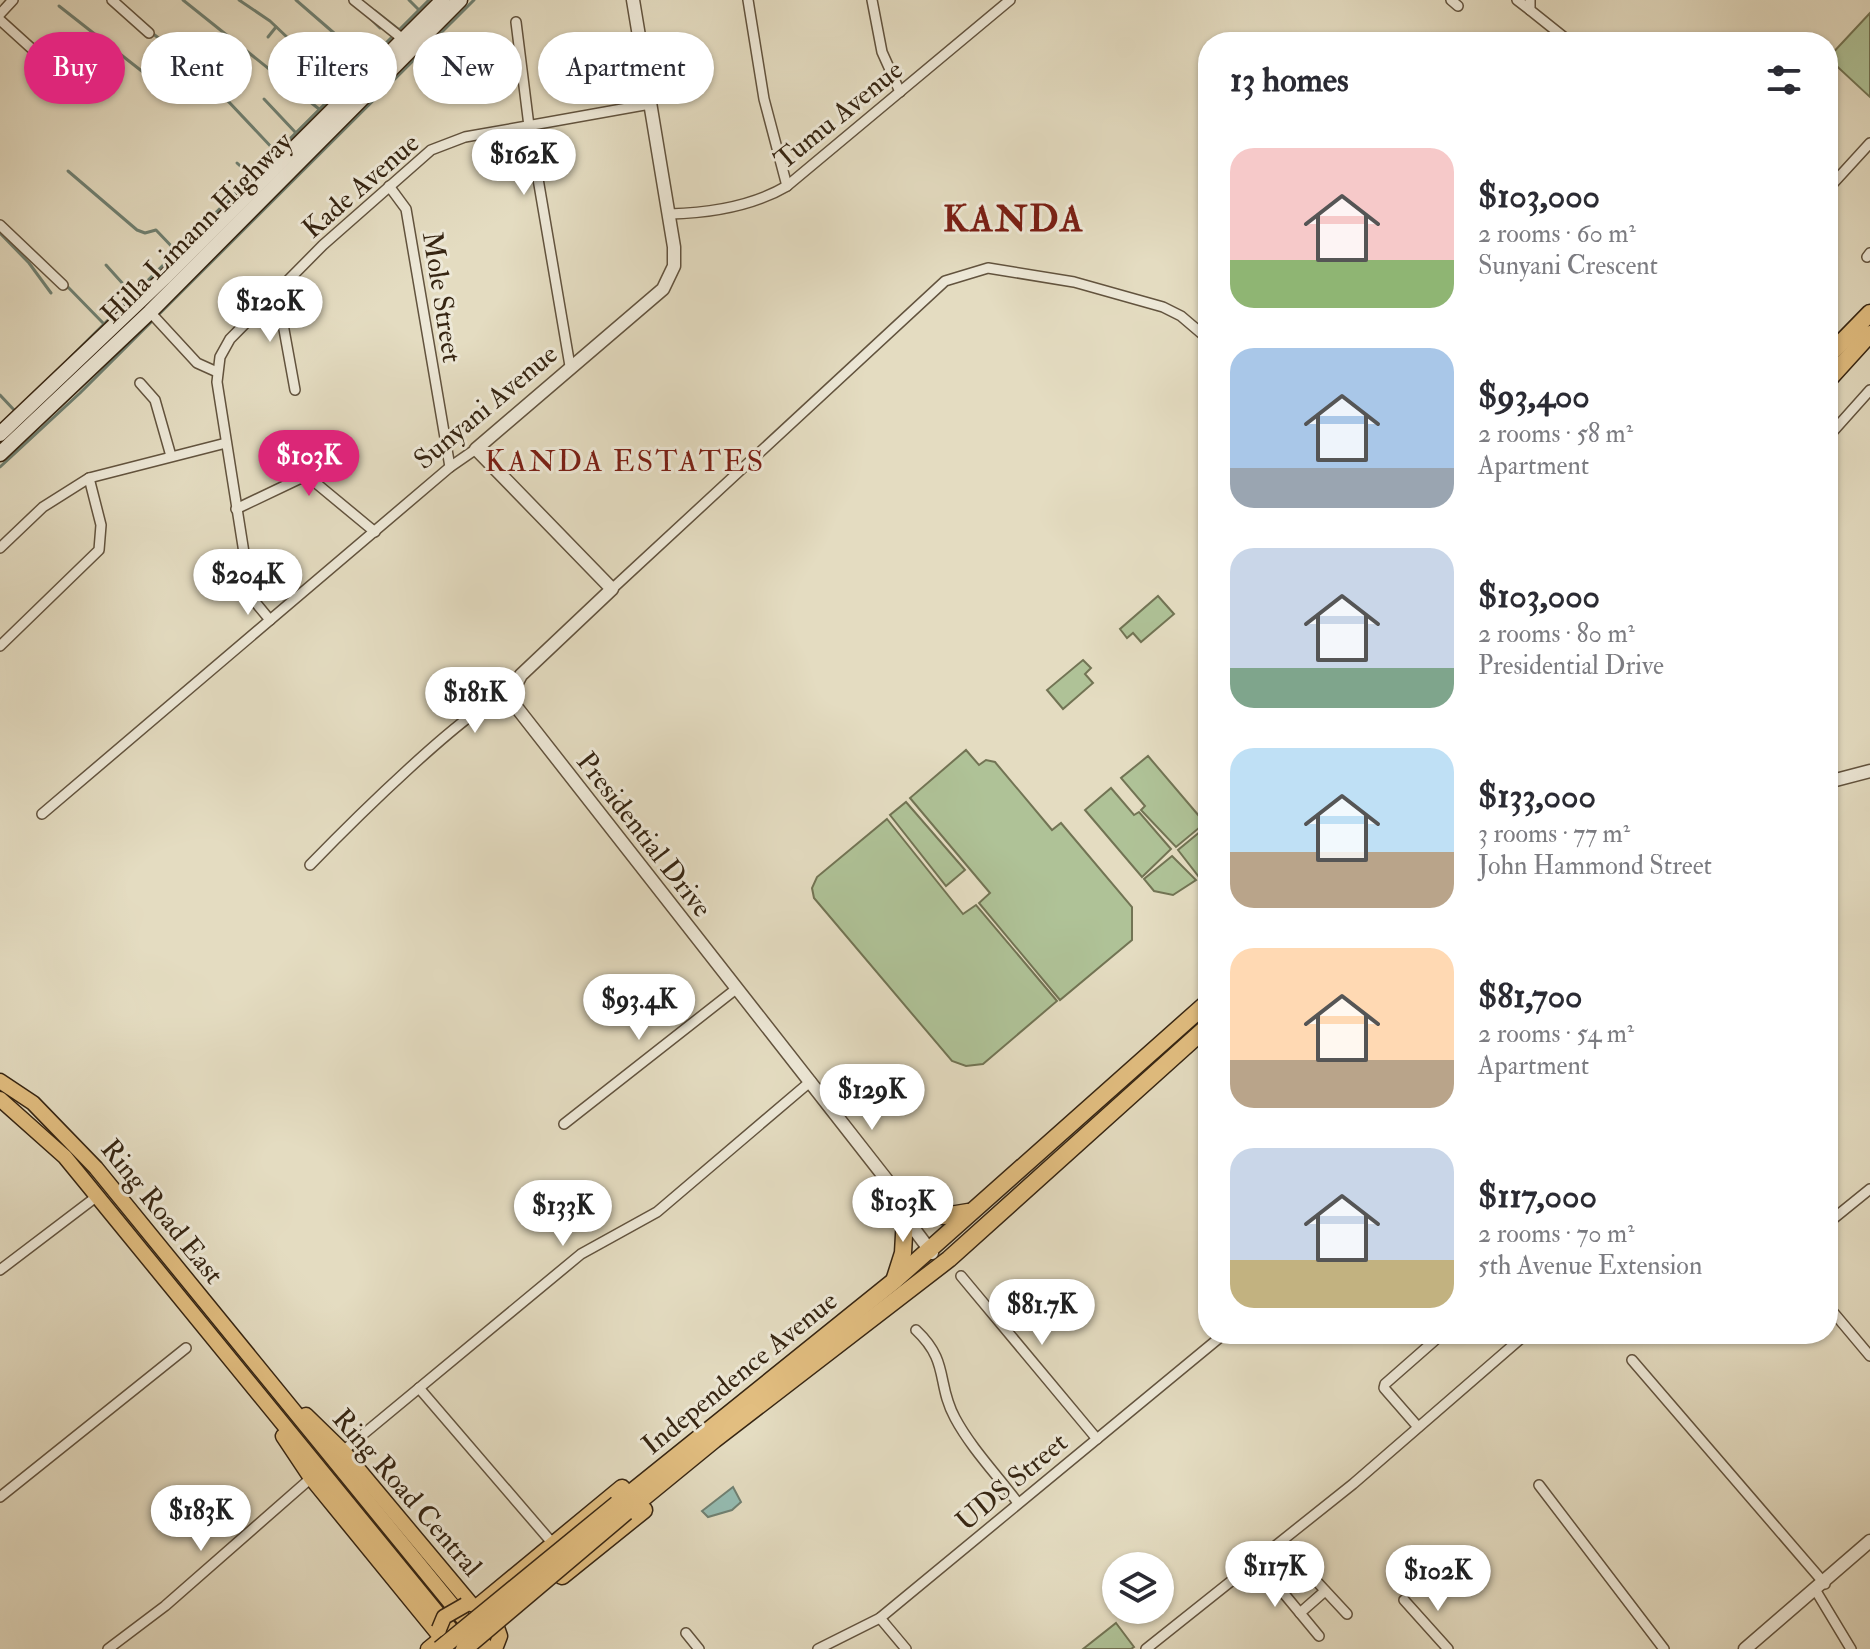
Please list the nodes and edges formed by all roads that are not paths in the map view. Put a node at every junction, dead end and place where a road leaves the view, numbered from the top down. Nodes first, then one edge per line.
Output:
1 (13, 0) edge
2 (112, 0) edge
3 (354, 0) edge
4 (443, 0) edge
5 (460, 0) edge
6 (633, 0) edge
7 (748, 0) edge
8 (872, 0) edge
9 (1010, 0) edge
10 (1517, 0) edge
11 (1530, 4) edge
12 (0, 14) edge
13 (0, 20) edge
14 (516, 22) dead end
15 (148, 32) edge
16 (638, 32) edge
17 (1559, 32) edge
18 (404, 40) junction
19 (24, 42) edge
20 (900, 92) junction
21 (650, 104) joint
22 (529, 126) junction
23 (1869, 150) edge
24 (1838, 179) edge
25 (389, 186) junction
26 (787, 186) junction
27 (670, 214) junction
28 (0, 225) edge
29 (63, 285) dead end
30 (277, 291) junction
31 (150, 312) junction
32 (1870, 313) edge
33 (1198, 330) edge
34 (1870, 334) edge
35 (1838, 346) edge
36 (570, 366) junction
37 (1838, 369) edge
38 (217, 372) junction
39 (140, 383) dead end
40 (295, 390) dead end
41 (1870, 390) edge
42 (1838, 426) edge
43 (0, 434) edge
44 (226, 443) junction
45 (476, 449) junction
46 (0, 454) edge
47 (171, 456) junction
48 (450, 467) junction
49 (89, 478) junction
50 (236, 509) junction
51 (375, 532) junction
52 (0, 548) edge
53 (612, 589) junction
54 (270, 620) junction
55 (0, 646) edge
56 (512, 692) junction
57 (1870, 771) edge
58 (1838, 779) edge
59 (42, 814) dead end
60 (310, 865) dead end
61 (736, 989) junction
62 (1198, 1011) edge
63 (1198, 1035) edge
64 (0, 1081) edge
65 (811, 1081) junction
66 (0, 1099) edge
67 (564, 1124) dead end
68 (1870, 1189) edge
69 (96, 1197) junction
70 (907, 1212) junction
71 (969, 1212) junction
72 (1838, 1215) edge
73 (158, 1246) junction
74 (932, 1246) junction
75 (145, 1256) junction
76 (946, 1262) junction
77 (0, 1270) edge
78 (961, 1276) dead end
79 (894, 1281) junction
80 (1838, 1318) edge
81 (916, 1330) dead end
82 (1212, 1344) edge
83 (1431, 1344) edge
84 (1514, 1344) edge
85 (186, 1348) dead end
86 (1870, 1356) edge
87 (1632, 1360) dead end
88 (273, 1387) junction
89 (419, 1388) junction
90 (258, 1395) junction
91 (1418, 1427) junction
92 (710, 1435) junction
93 (1097, 1439) junction
94 (343, 1451) junction
95 (311, 1478) junction
96 (1539, 1485) dead end
97 (0, 1497) edge
98 (1018, 1503) junction
99 (622, 1508) junction
100 (1870, 1541) edge
101 (554, 1545) junction
102 (1257, 1561) junction
103 (1269, 1575) junction
104 (1820, 1587) junction
105 (1325, 1591) junction
106 (1404, 1600) dead end
107 (472, 1605) junction
108 (1300, 1613) junction
109 (1347, 1614) dead end
110 (880, 1618) junction
111 (686, 1633) dead end
112 (1319, 1636) dead end
113 (438, 1642) edge
114 (498, 1642) edge
115 (108, 1649) edge
116 (466, 1649) edge
117 (699, 1649) edge
118 (818, 1649) edge
119 (906, 1649) edge
120 (1146, 1649) edge
121 (1448, 1649) edge
122 (1664, 1649) edge
123 (1745, 1649) edge
124 (1851, 1649) edge

1 - 12 street
2 - 15 street
3 - 18 street
4 - 18 main road, Hilla Limann Highway
5 - 31 main road, Hilla Limann Highway
6 - 16 street, Sunyani Avenue
7 - 26 street
8 - 20 street
9 - 20 street, Tumu Avenue
10 - 11 street
11 - 17 street
13 - 19 street
14 - 22 street
18 - 43 main road, Hilla Limann Highway
20 - 26 street, Tumu Avenue
21 - 22 street, Kade Avenue
21 - 27 street, Sunyani Avenue
22 - 25 street, Kade Avenue
22 - 36 street
23 - 24 street
25 - 30 street, Kade Avenue
25 - 48 street, Mole Street
26 - 27 street, Tumu Avenue
27 - 36 street, Sunyani Avenue
28 - 29 street
30 - 38 street, Kade Avenue
30 - 40 street
31 - 38 street
31 - 46 main road, Hilla Limann Highway
32 - 35 highway
33 - 53 street
34 - 37 highway
36 - 45 street, Sunyani Avenue
38 - 44 street
39 - 47 street
41 - 42 street
44 - 47 street
44 - 50 street
45 - 48 street, Sunyani Avenue
45 - 53 street
47 - 49 street
48 - 51 street, Sunyani Avenue
49 - 52 street
49 - 55 street
50 - 51 street
50 - 54 street
51 - 54 street, Sunyani Avenue
53 - 56 street
54 - 59 street, Sunyani Avenue
56 - 60 street
56 - 61 street, Presidential Drive
57 - 58 street
61 - 65 street, Presidential Drive
61 - 67 street
62 - 71 highway, Independence Avenue
63 - 76 highway, Independence Avenue
64 - 73 main road, Ring Road East
65 - 70 street, Presidential Drive
65 - 89 street
66 - 69 main road, Ring Road Central
68 - 72 street
69 - 75 main road, Ring Road Central
69 - 77 street
70 - 71 highway
70 - 74 street, Presidential Drive
70 - 79 highway
71 - 74 highway, Independence Avenue
73 - 75 main road
73 - 88 main road, Ring Road East
74 - 76 street, Presidential Drive
74 - 79 highway, Independence Avenue
75 - 90 main road, Ring Road Central
76 - 92 highway, Independence Avenue
78 - 93 street
79 - 92 highway, Independence Avenue
80 - 86 street
81 - 98 street
82 - 93 street, UDS Street
83 - 91 street
84 - 91 street
85 - 97 street
87 - 104 street
88 - 94 main road, Ring Road Central
88 - 114 main road, Ring Road Central
89 - 94 street
89 - 101 street
90 - 95 main road, Ring Road Central
90 - 116 main road, Ring Road Central
91 - 102 street
92 - 99 highway, Independence Avenue
92 - 101 highway
92 - 114 highway
93 - 98 street, UDS Street
94 - 107 main road, Ring Road Central
95 - 113 main road, Ring Road Central
95 - 115 street
96 - 122 street
98 - 110 street, UDS Street
99 - 113 highway, Independence Avenue, bridge
99 - 116 highway, Independence Avenue, bridge
100 - 104 street
101 - 107 highway
102 - 103 street
102 - 120 street
103 - 105 street
103 - 108 street
104 - 123 street
104 - 124 street
105 - 108 street
105 - 109 street
106 - 121 street
107 - 113 main road, bridge
107 - 114 main road, Ring Road Central
108 - 112 street
110 - 118 street, UDS Street
110 - 119 street
111 - 117 street

